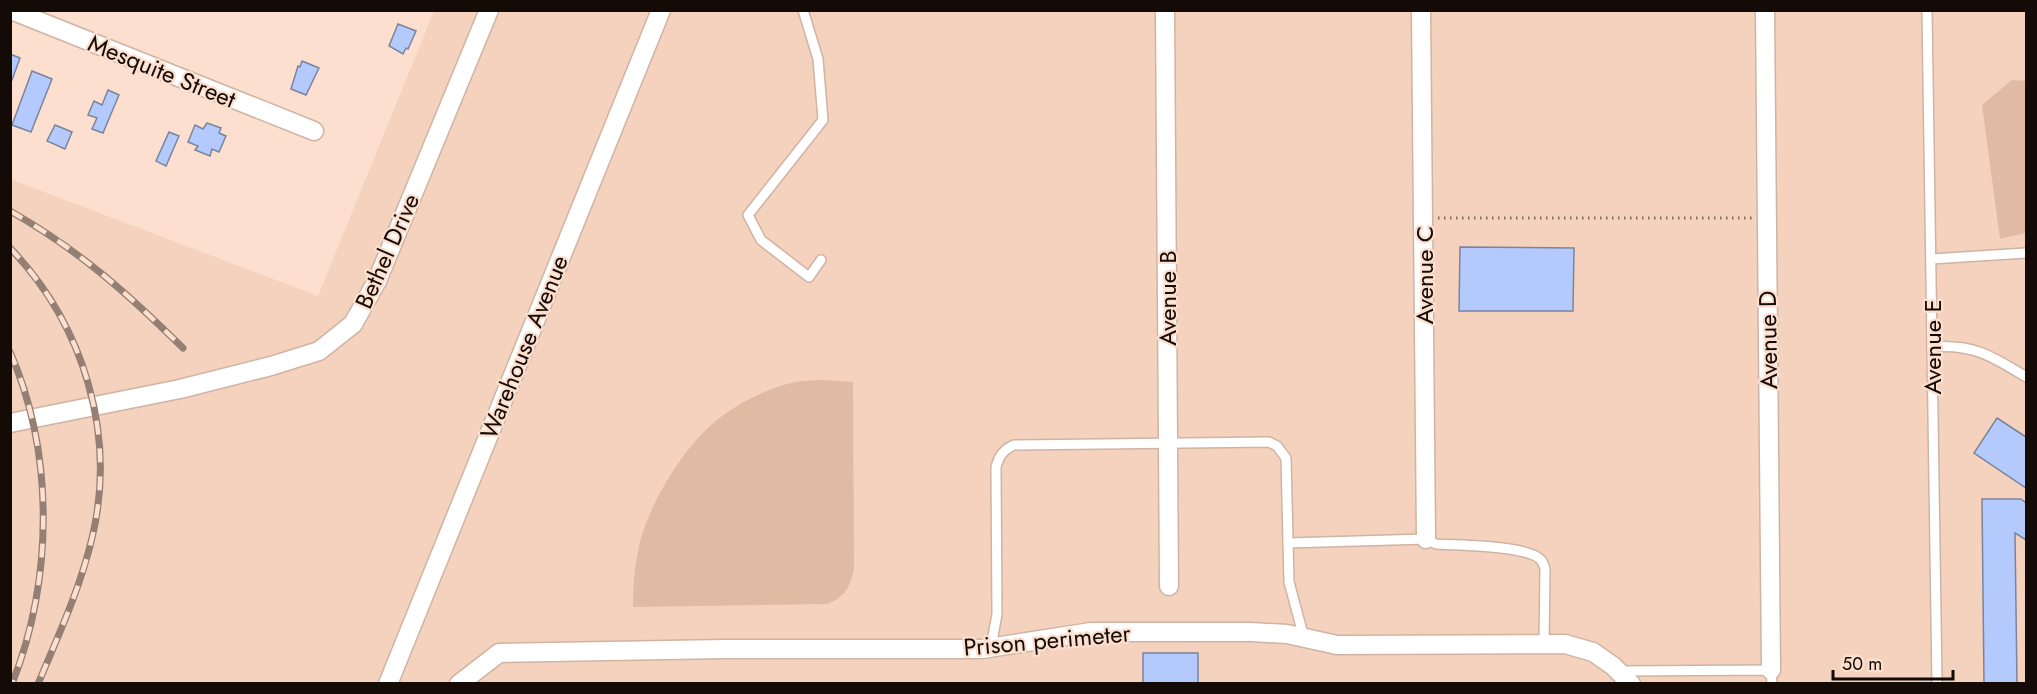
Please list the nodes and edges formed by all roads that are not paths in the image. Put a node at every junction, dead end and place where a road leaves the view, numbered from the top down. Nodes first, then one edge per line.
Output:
1 (10, 10) edge
2 (489, 10) edge
3 (661, 10) edge
4 (802, 10) edge
5 (1165, 10) edge
6 (1421, 10) edge
7 (1765, 10) edge
8 (1927, 10) edge
9 (314, 131) dead end
10 (2026, 253) edge
11 (1932, 259) junction
12 (821, 260) dead end
13 (1932, 347) junction
14 (2026, 376) edge
15 (10, 423) edge
16 (1168, 444) junction
17 (1426, 539) junction
18 (1288, 543) junction
19 (1169, 586) dead end
20 (1304, 638) junction
21 (1544, 644) junction
22 (991, 647) junction
23 (1625, 677) edge
24 (1772, 677) edge
25 (388, 684) edge
26 (459, 684) edge
27 (1936, 684) edge

1 - 9 street, Mesquite Street
2 - 15 street, Bethel Drive
3 - 25 street, Warehouse Avenue
4 - 12 lane
5 - 16 street, Avenue B
6 - 17 street, Avenue C
7 - 24 street, Avenue D
8 - 11 lane, Avenue E
10 - 11 lane
11 - 13 lane, Avenue E
13 - 14 lane
13 - 27 lane, Avenue E
16 - 18 lane
16 - 19 street, Avenue B
16 - 22 lane
17 - 18 lane
17 - 21 lane
18 - 20 lane
20 - 21 street, Prison perimeter
20 - 22 street, Prison perimeter
21 - 23 street, Prison perimeter
22 - 26 street, Prison perimeter
23 - 24 lane

